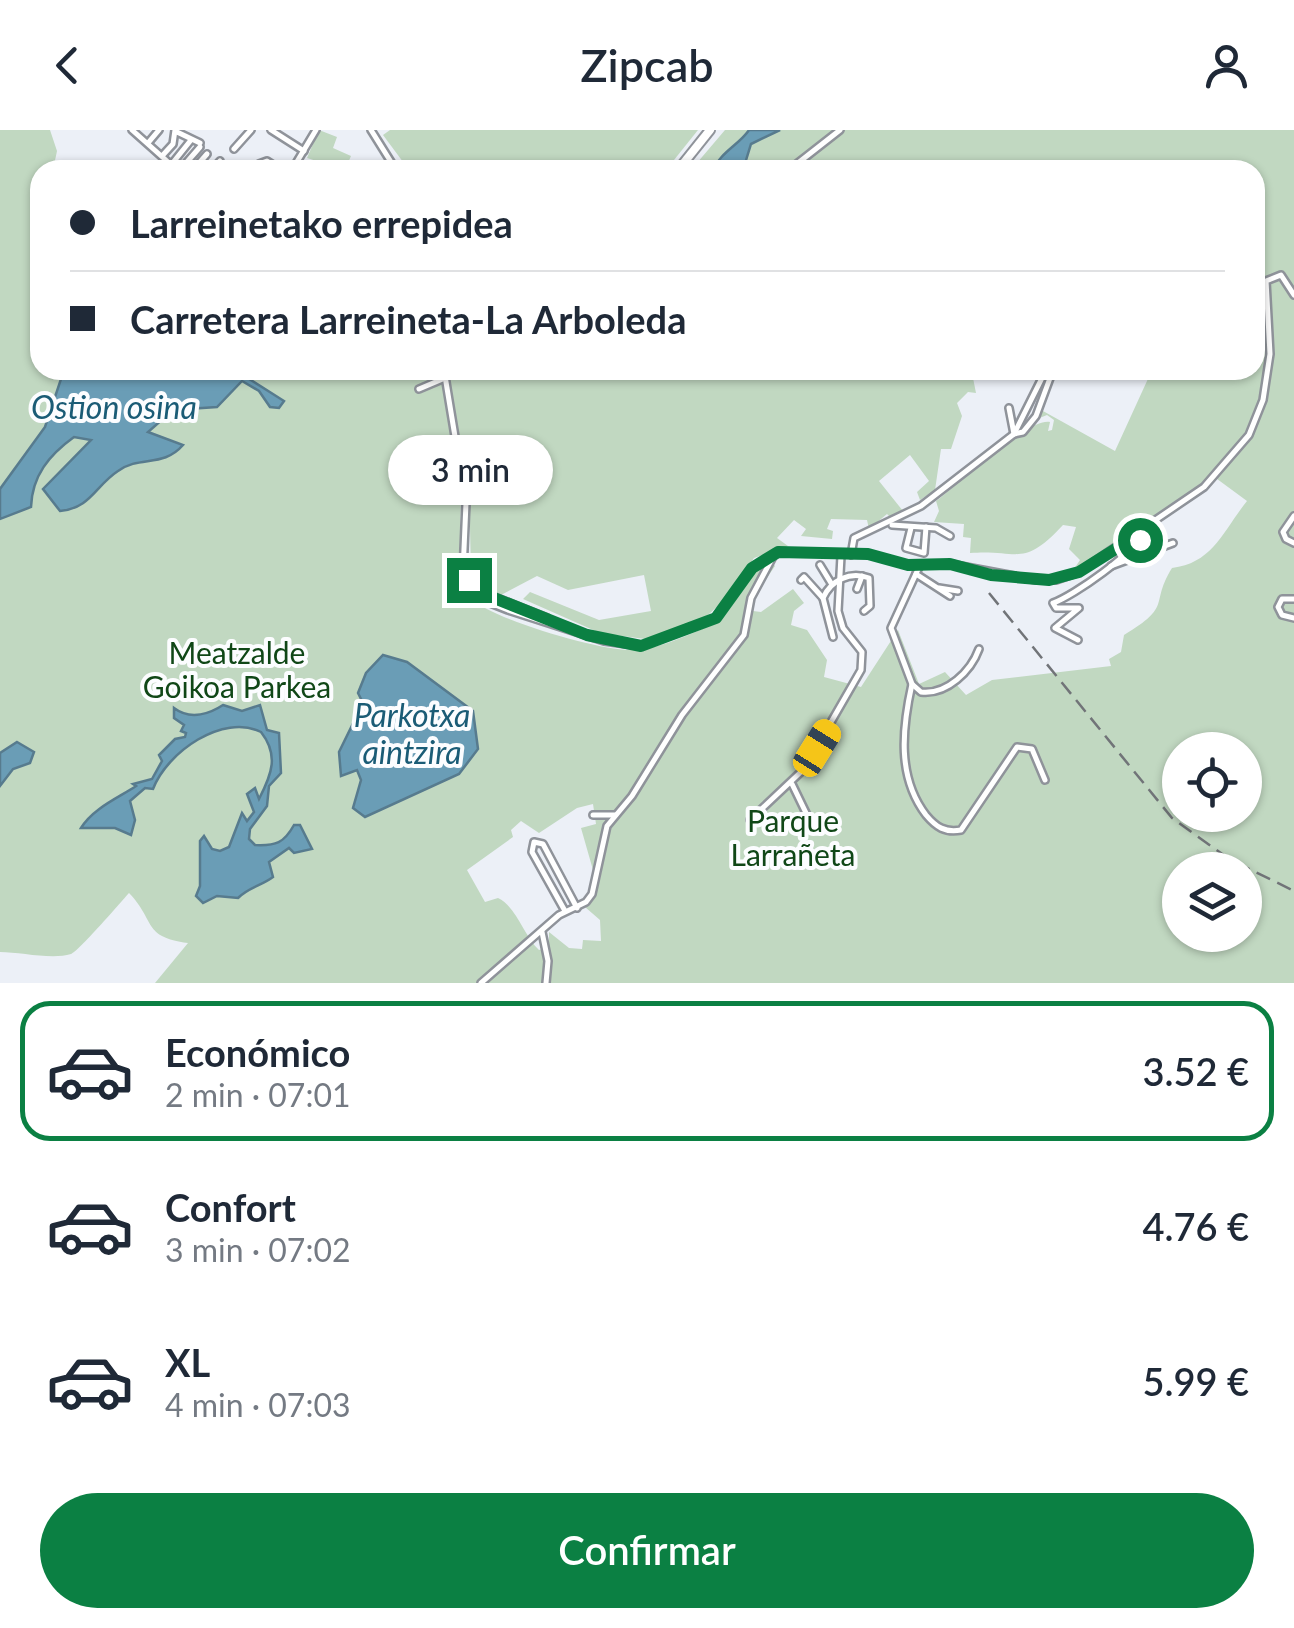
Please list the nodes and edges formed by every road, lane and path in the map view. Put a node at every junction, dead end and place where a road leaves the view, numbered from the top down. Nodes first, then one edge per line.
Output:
1 (132, 130) edge
2 (159, 130) edge
3 (251, 130) edge
4 (271, 130) edge
5 (316, 130) edge
6 (370, 130) edge
7 (710, 130) edge
8 (840, 130) edge
9 (176, 131) edge
10 (192, 140) junction
11 (147, 143) junction
12 (234, 149) dead end
13 (304, 150) junction
14 (207, 154) dead end
15 (162, 156) junction
16 (166, 160) edge
17 (180, 160) edge
18 (184, 160) edge
19 (202, 160) edge
20 (298, 160) edge
21 (390, 160) edge
22 (686, 160) edge
23 (802, 160) edge
24 (1294, 296) edge
25 (434, 380) edge
26 (445, 380) edge
27 (1044, 380) edge
28 (1047, 380) edge
29 (419, 389) dead end
30 (1009, 408) dead end
31 (1014, 434) junction
32 (1294, 516) edge
33 (887, 524) junction
34 (926, 526) junction
35 (911, 528) junction
36 (1141, 533) junction
37 (950, 536) dead end
38 (1173, 543) dead end
39 (1294, 543) edge
40 (775, 553) junction
41 (850, 555) junction
42 (841, 556) junction
43 (920, 565) junction
44 (820, 566) dead end
45 (1104, 569) junction
46 (916, 574) junction
47 (862, 576) junction
48 (801, 580) dead end
49 (840, 581) junction
50 (831, 583) junction
51 (931, 586) junction
52 (857, 589) dead end
53 (958, 590) dead end
54 (950, 596) dead end
55 (823, 598) junction
56 (1294, 599) edge
57 (837, 604) junction
58 (864, 611) dead end
59 (1294, 618) edge
60 (828, 622) junction
61 (832, 638) dead end
62 (1078, 640) dead end
63 (979, 649) dead end
64 (912, 684) junction
65 (1045, 780) dead end
66 (792, 784) junction
67 (615, 815) junction
68 (594, 816) dead end
69 (808, 818) dead end
70 (750, 820) dead end
71 (577, 908) junction
72 (565, 912) junction
73 (542, 931) junction
74 (482, 983) edge
75 (546, 983) edge

1 - 11 street
2 - 11 street
3 - 12 street
4 - 13 street
5 - 13 street
6 - 21 street
7 - 22 main road
8 - 23 street
9 - 10 street
9 - 15 street
10 - 17 street
10 - 18 street
11 - 15 street
13 - 20 street
14 - 19 street
15 - 16 street
24 - 36 street
25 - 29 street
26 - 40 street
27 - 31 street
28 - 31 street
30 - 31 street
31 - 33 street
32 - 39 street
33 - 35 street
33 - 41 street
34 - 35 street
34 - 35 street
34 - 37 street
36 - 43 street
36 - 45 street
38 - 45 street
40 - 42 street
40 - 67 street
41 - 42 street
41 - 43 street
42 - 49 street
43 - 46 street
44 - 50 street
45 - 62 street
46 - 51 street
46 - 64 street
47 - 49 street
47 - 52 street
47 - 58 street
48 - 55 street
49 - 50 street
49 - 57 street
50 - 55 street
51 - 53 street
51 - 54 street
55 - 60 street
56 - 59 street
57 - 60 street
57 - 66 street
60 - 61 street
63 - 64 street
64 - 65 street
66 - 69 street
66 - 70 street
67 - 68 street
67 - 71 street
71 - 72 street
71 - 72 street
72 - 73 street
73 - 74 street
73 - 75 street

